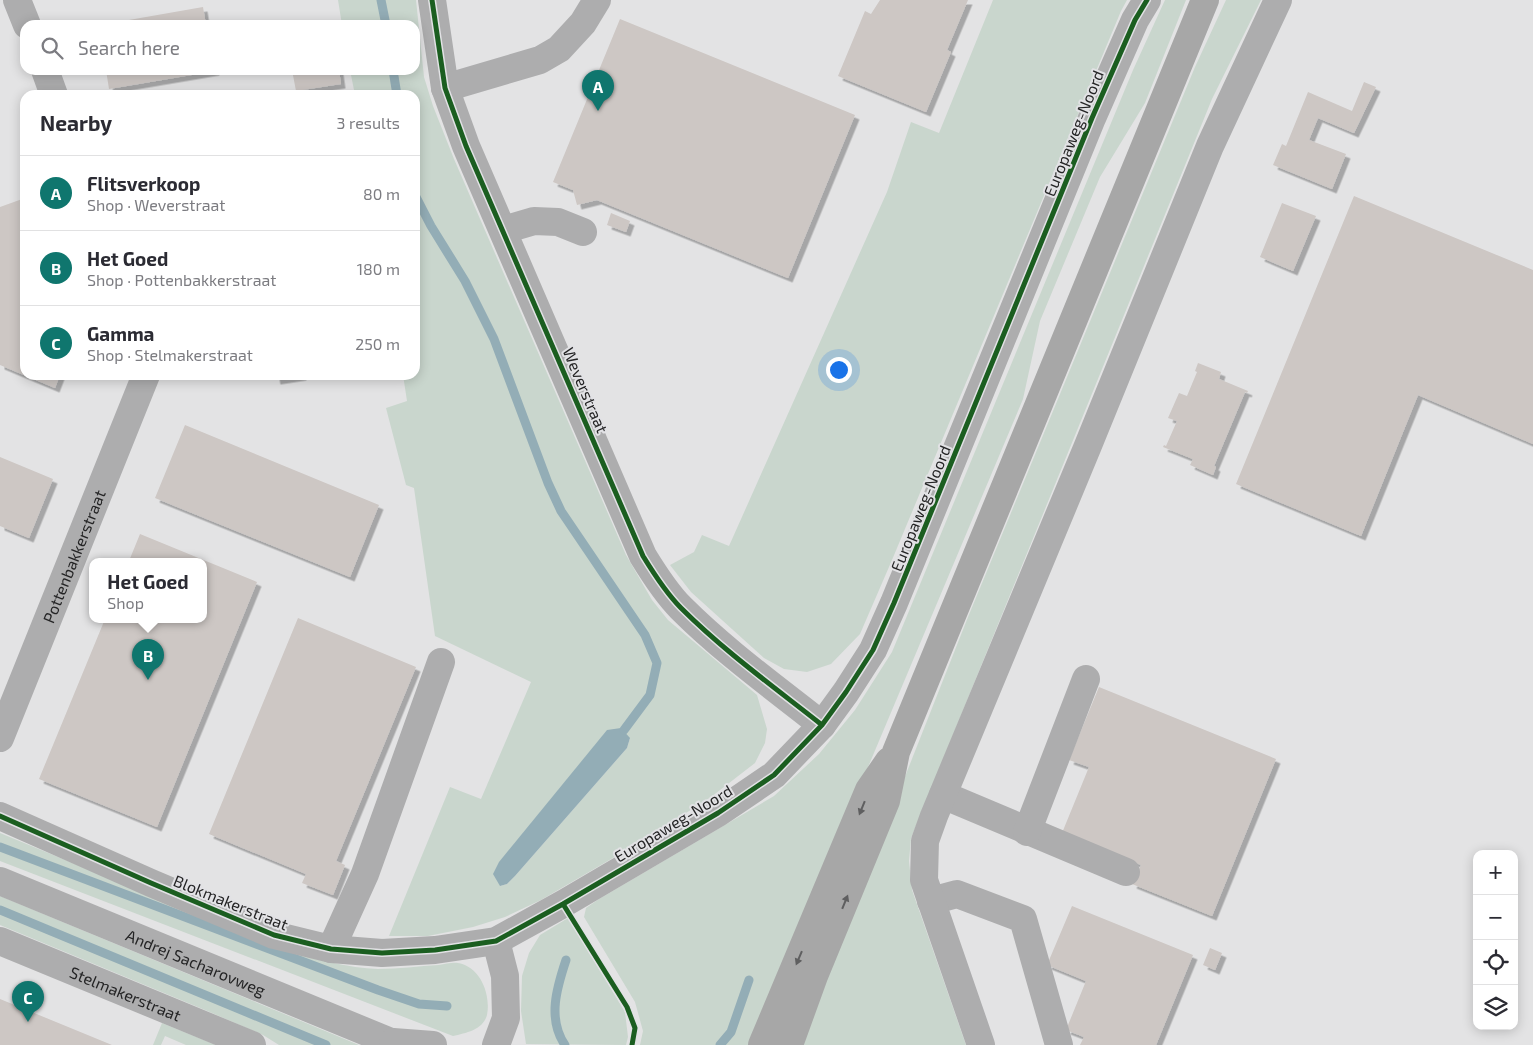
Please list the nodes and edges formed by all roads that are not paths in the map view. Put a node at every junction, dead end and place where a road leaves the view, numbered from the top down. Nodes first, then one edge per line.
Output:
1 (17, 0) edge
2 (432, 0) edge
3 (596, 0) edge
4 (1147, 0) edge
5 (1205, 0) edge
6 (1278, 0) edge
7 (25, 20) edge
8 (46, 75) edge
9 (446, 88) junction
10 (52, 90) edge
11 (503, 230) junction
12 (583, 232) dead end
13 (144, 380) edge
14 (441, 662) dead end
15 (1086, 679) dead end
16 (822, 725) junction
17 (0, 738) edge
18 (896, 752) junction
19 (943, 795) junction
20 (0, 816) edge
21 (1027, 832) junction
22 (1126, 872) dead end
23 (0, 880) edge
24 (931, 900) junction
25 (496, 940) junction
26 (0, 942) edge
27 (331, 949) junction
28 (396, 1044) edge
29 (252, 1045) edge
30 (433, 1045) edge
31 (496, 1045) edge
32 (762, 1045) edge
33 (789, 1045) edge
34 (981, 1045) edge
35 (1058, 1045) edge

1 - 7 street
2 - 9 street, Weverstraat
3 - 9 street
4 - 16 street, Europaweg-Noord
5 - 18 main road
6 - 19 street
8 - 10 street
9 - 11 street, Weverstraat
11 - 12 street
11 - 16 street, Weverstraat
13 - 17 street, Pottenbakkerstraat
14 - 27 street
15 - 21 street
16 - 25 street, Europaweg-Noord
18 -> 32 main road
33 -> 18 main road
19 - 21 street
19 - 24 street
20 - 27 street, Blokmakerstraat
21 - 22 street
23 - 28 street, Andrej Sacharovweg
24 - 34 street
24 - 35 street
25 - 27 street, Blokmakerstraat
25 - 31 street
26 - 29 street, Stelmakerstraat
28 - 30 street, Andrej Sacharovweg

